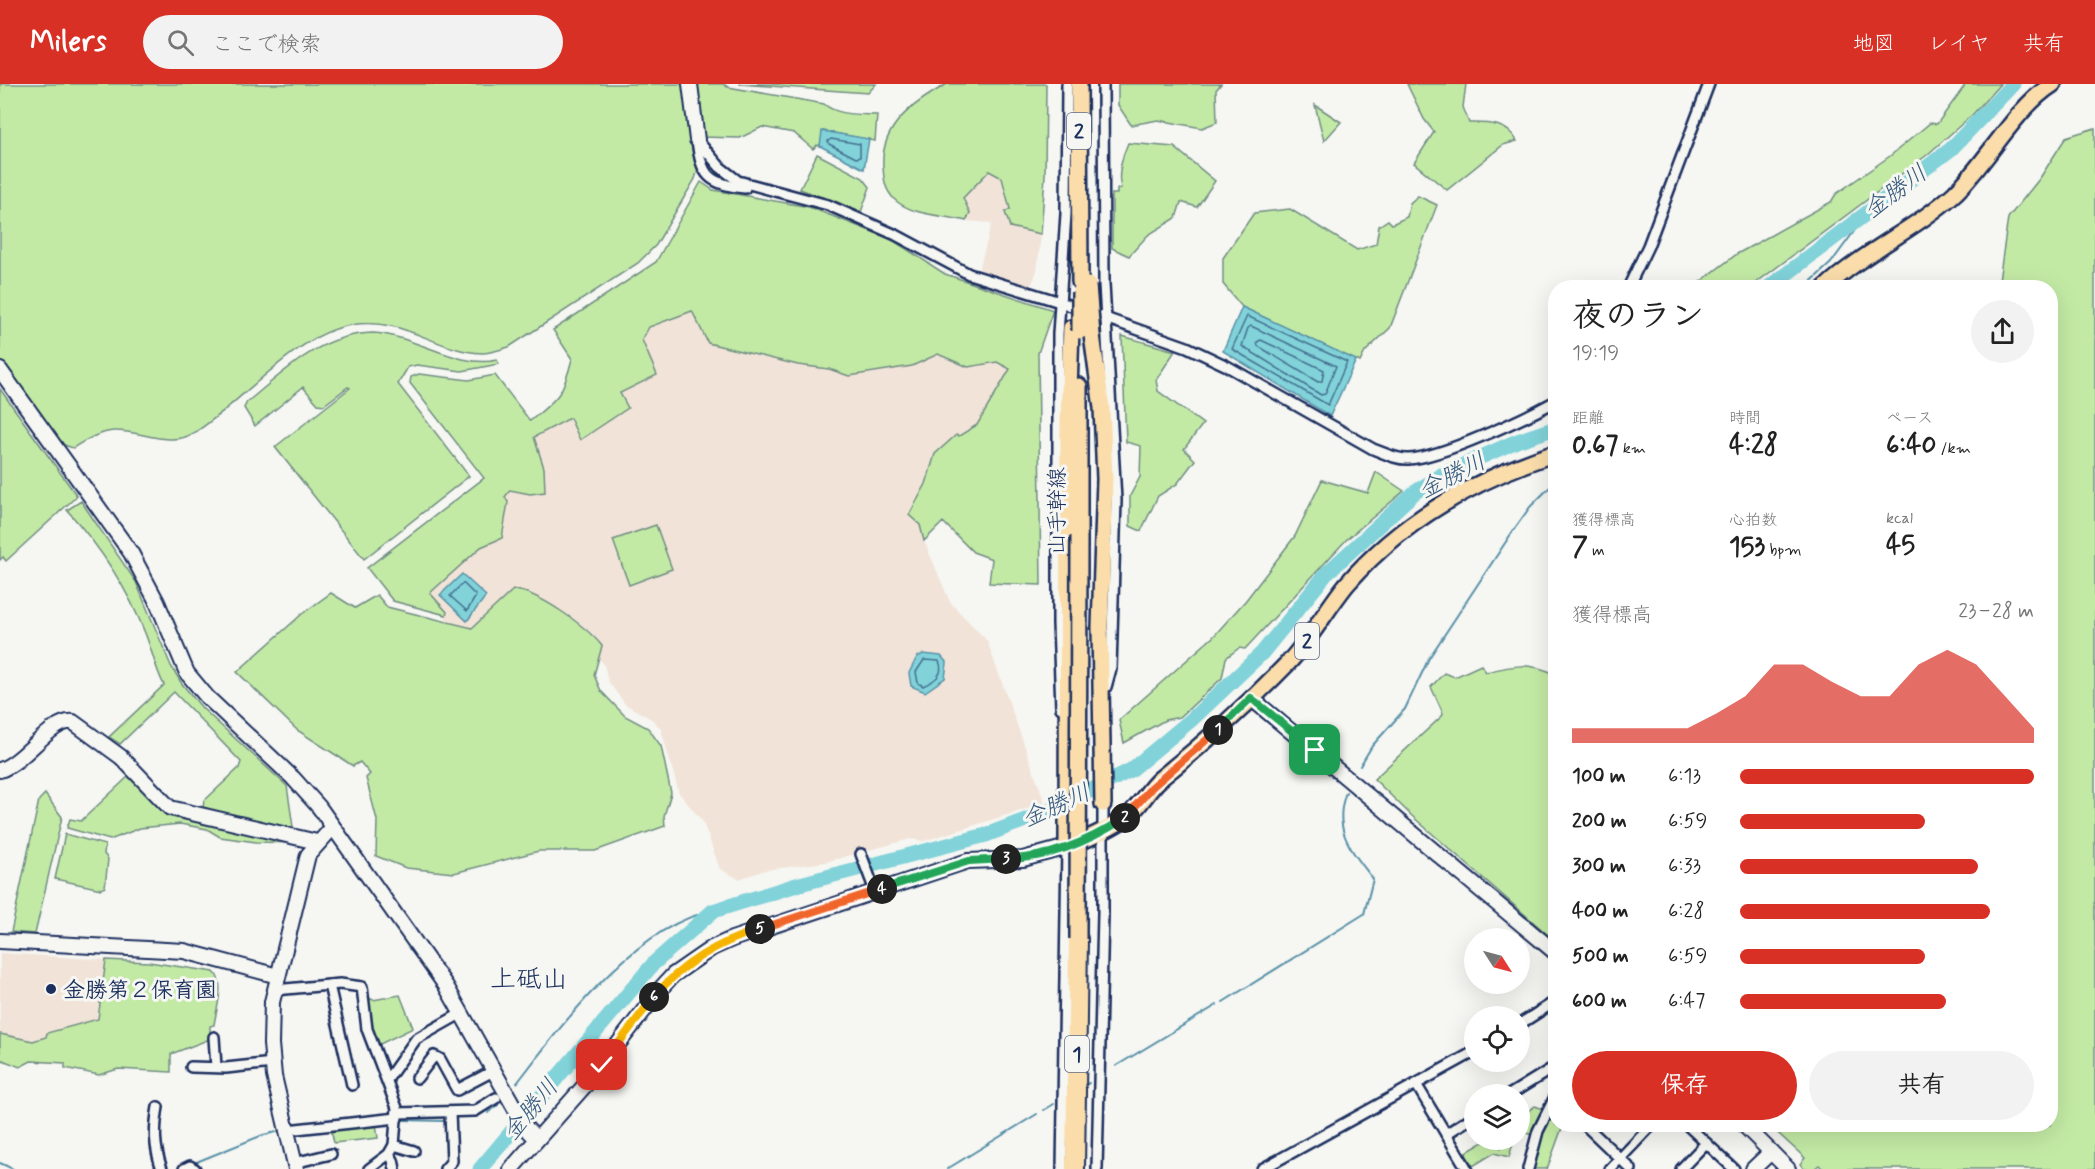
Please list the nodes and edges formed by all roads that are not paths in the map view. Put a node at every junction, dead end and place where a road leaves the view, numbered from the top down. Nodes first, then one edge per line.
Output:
1 (690, 84) edge
2 (1067, 84) edge
3 (1079, 84) edge
4 (1103, 84) edge
5 (1708, 84) edge
6 (2053, 84) edge
7 (697, 140) junction
8 (1080, 179) junction
9 (751, 186) junction
10 (1632, 280) edge
11 (1835, 280) edge
12 (1081, 283) junction
13 (1060, 302) junction
14 (1106, 320) junction
15 (1081, 332) junction
16 (0, 370) edge
17 (1548, 405) edge
18 (1548, 456) edge
19 (1251, 698) junction
20 (1101, 706) junction
21 (1066, 743) junction
22 (0, 770) edge
23 (1103, 804) joint
24 (333, 827) junction
25 (1104, 830) junction
26 (317, 842) junction
27 (1067, 847) junction
28 (861, 854) dead end
29 (875, 891) junction
30 (1078, 939) joint
31 (0, 941) edge
32 (1548, 946) edge
33 (277, 983) junction
34 (329, 985) junction
35 (1548, 1006) edge
36 (462, 1013) junction
37 (1530, 1018) edge
38 (214, 1037) dead end
39 (1464, 1058) edge
40 (273, 1063) junction
41 (191, 1067) dead end
42 (216, 1068) junction
43 (495, 1070) junction
44 (1548, 1071) edge
45 (417, 1078) dead end
46 (387, 1080) junction
47 (1416, 1084) junction
48 (1527, 1084) edge
49 (352, 1085) dead end
50 (496, 1098) dead end
51 (158, 1107) dead end
52 (1548, 1111) edge
53 (450, 1113) junction
54 (397, 1115) junction
55 (1464, 1122) edge
56 (287, 1130) junction
57 (1592, 1132) edge
58 (1645, 1132) edge
59 (1695, 1132) edge
60 (1751, 1132) edge
61 (1446, 1134) junction
62 (534, 1137) junction
63 (1706, 1143) junction
64 (394, 1145) junction
65 (414, 1151) dead end
66 (1771, 1152) junction
67 (331, 1154) dead end
68 (389, 1154) junction
69 (1620, 1159) junction
70 (295, 1166) edge
71 (162, 1169) edge
72 (184, 1169) edge
73 (195, 1169) edge
74 (369, 1169) edge
75 (394, 1169) edge
76 (445, 1169) edge
77 (511, 1169) edge
78 (1062, 1169) edge
79 (1075, 1169) edge
80 (1097, 1169) edge
81 (1262, 1169) edge
82 (1466, 1169) edge
83 (1528, 1169) edge
84 (1610, 1169) edge
85 (1631, 1169) edge
86 (1681, 1169) edge
87 (1734, 1169) edge
88 (1754, 1169) edge
89 (1788, 1169) edge

1 - 7 street
2 - 13 street
3 - 8 main road, 山手幹線 / 2
4 - 14 street
5 - 10 street
6 - 11 main road
7 - 9 street
7 - 9 street
8 - 12 main road
8 - 12 main road, 山手幹線 / 2
9 - 13 street
12 - 15 main road, 山手幹線 / 2, bridge
13 - 14 street
13 - 21 street
14 - 17 street
14 - 20 street
15 - 20 main road
15 - 21 main road
15 - 30 main road, 山手幹線 / 2, bridge
16 - 24 street
18 - 19 main road, 2
19 - 25 main road, 2
19 - 32 street
20 - 23 main road
21 - 27 main road
22 - 26 street
23 - 25 street
24 - 26 street
24 - 36 street
25 - 27 main road, 2
25 - 80 street
26 - 33 street
27 - 29 street
27 - 78 street
28 - 29 street
29 - 62 street
30 - 79 highway, 1
31 - 33 street
33 - 34 street
33 - 40 street
34 - 46 street
34 - 49 street
35 - 37 street
36 - 43 street
36 - 46 street
38 - 42 street
39 - 47 street
40 - 42 street
40 - 56 street
41 - 42 street
43 - 45 street
43 - 62 street
44 - 48 street
46 - 54 street
47 - 61 street
47 - 81 street
50 - 53 street
51 - 71 street
52 - 83 street
53 - 54 street
53 - 76 street
54 - 56 street
54 - 64 street
55 - 61 street
56 - 70 street
57 - 69 street
58 - 69 street
59 - 63 street
60 - 66 street
61 - 82 street
62 - 77 street
63 - 86 street
63 - 87 street
64 - 65 street
64 - 68 street
66 - 88 street
66 - 89 street
67 - 70 street
68 - 74 street
68 - 75 street
69 - 84 street
69 - 85 street
72 - 73 street

